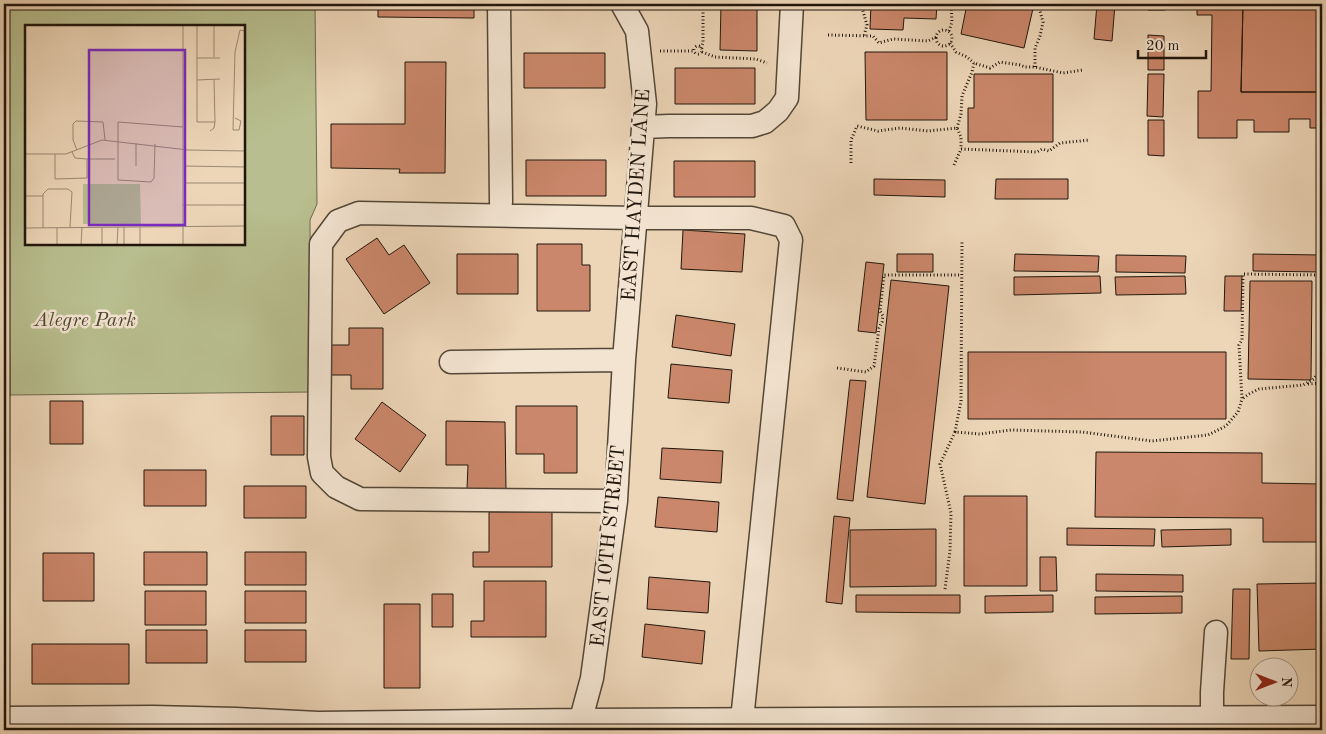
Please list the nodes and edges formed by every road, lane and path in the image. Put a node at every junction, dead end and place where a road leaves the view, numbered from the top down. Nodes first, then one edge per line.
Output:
1 (498, 4) edge
2 (622, 4) edge
3 (704, 4) edge
4 (792, 4) edge
5 (861, 4) edge
6 (951, 4) edge
7 (1043, 4) edge
8 (949, 31) junction
9 (828, 35) dead end
10 (864, 36) junction
11 (936, 37) junction
12 (950, 43) junction
13 (701, 50) junction
14 (660, 51) dead end
15 (694, 51) junction
16 (974, 63) junction
17 (1035, 67) junction
18 (1083, 70) dead end
19 (788, 72) junction
20 (643, 127) junction
21 (957, 128) junction
22 (1090, 140) dead end
23 (961, 149) junction
24 (851, 163) dead end
25 (954, 165) dead end
26 (501, 202) dead end
27 (636, 218) junction
28 (962, 240) dead end
29 (961, 275) junction
30 (1322, 275) edge
31 (624, 360) junction
32 (451, 362) dead end
33 (1322, 367) edge
34 (837, 368) dead end
35 (1322, 383) edge
36 (1308, 384) dead end
37 (1242, 399) junction
38 (955, 432) junction
39 (616, 502) junction
40 (945, 589) dead end
41 (1216, 632) dead end
42 (1322, 716) edge
43 (4, 718) edge
44 (742, 720) junction
45 (1192, 722) edge
46 (152, 724) edge
47 (580, 725) edge
48 (448, 726) edge
49 (318, 727) edge

1 - 26 street
2 - 20 street, EAST HAYDEN LANE
3 - 13 path
4 - 19 street
5 - 10 path
6 - 8 path
7 - 17 path
8 - 11 path
8 - 12 path
9 - 10 path
10 - 11 path
11 - 12 path
12 - 16 path
13 - 15 path
13 - 15 path
13 - 19 path
14 - 15 path
16 - 17 path
16 - 21 path
17 - 18 path
19 - 20 street
20 - 27 street, EAST HAYDEN LANE
21 - 23 path
21 - 24 path
22 - 23 path
23 - 25 path
27 - 31 street, EAST HAYDEN LANE
27 - 39 street
27 - 44 street
28 - 29 path
29 - 34 path
29 - 38 path
30 - 37 path
31 - 32 street
31 - 39 street, EAST 10TH STREET
33 - 37 path
35 - 36 path
37 - 38 path
38 - 40 path
39 - 47 street, EAST 10TH STREET
41 - 45 street
42 - 45 street
43 - 46 street
44 - 45 street
44 - 47 street
46 - 49 street
47 - 48 street
48 - 49 street

